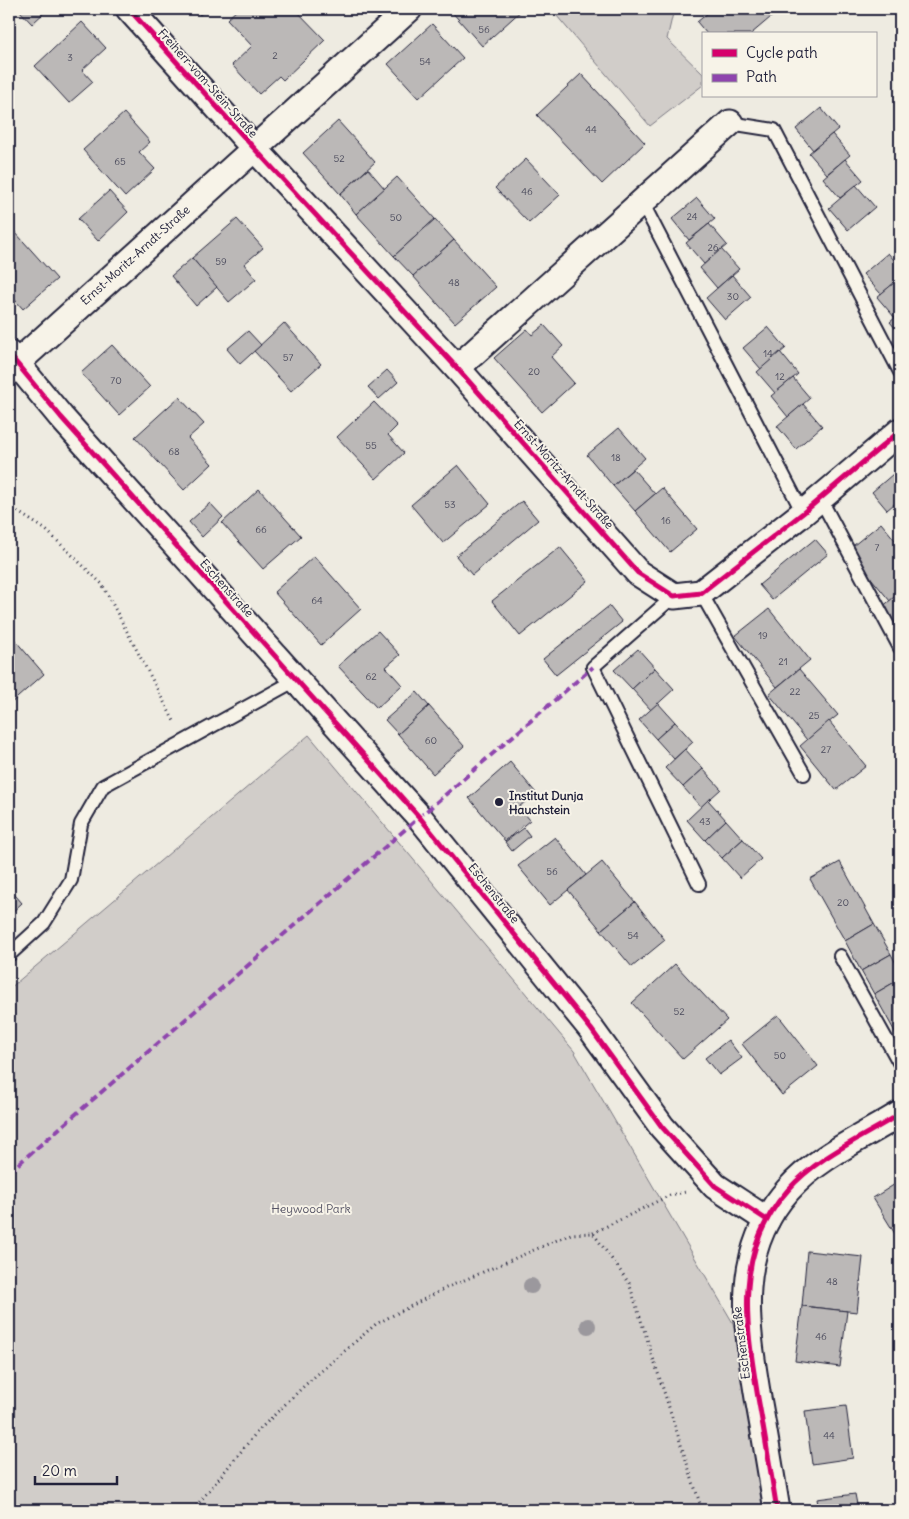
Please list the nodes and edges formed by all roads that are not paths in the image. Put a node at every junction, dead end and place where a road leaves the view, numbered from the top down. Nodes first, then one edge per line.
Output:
1 (129, 9) edge
2 (408, 9) edge
3 (730, 123) joint
4 (253, 147) junction
5 (642, 202) junction
6 (13, 358) edge
7 (457, 368) junction
8 (900, 372) edge
9 (900, 431) edge
10 (811, 505) junction
11 (701, 593) junction
12 (674, 596) junction
13 (900, 648) edge
14 (296, 680) junction
15 (804, 774) dead end
16 (699, 884) dead end
17 (9, 955) edge
18 (840, 956) dead end
19 (900, 1064) edge
20 (900, 1114) edge
21 (767, 1220) junction
22 (777, 1510) edge

1 - 4 street, Freiherr-vom-Stein-Straße
2 - 4 street, Ernst-Moritz-Arndt-Straße
3 - 5 street
3 - 8 lane
4 - 6 street, Ernst-Moritz-Arndt-Straße
4 - 7 street, Ernst-Moritz-Arndt-Straße
5 - 7 street
5 - 10 lane
6 - 14 street, Eschenstraße
7 - 12 street, Ernst-Moritz-Arndt-Straße
9 - 10 street
10 - 11 street
10 - 13 lane
11 - 12 street
11 - 15 lane
12 - 16 lane
14 - 17 lane
14 - 21 street, Eschenstraße
18 - 19 lane
20 - 21 street
21 - 22 street, Eschenstraße

